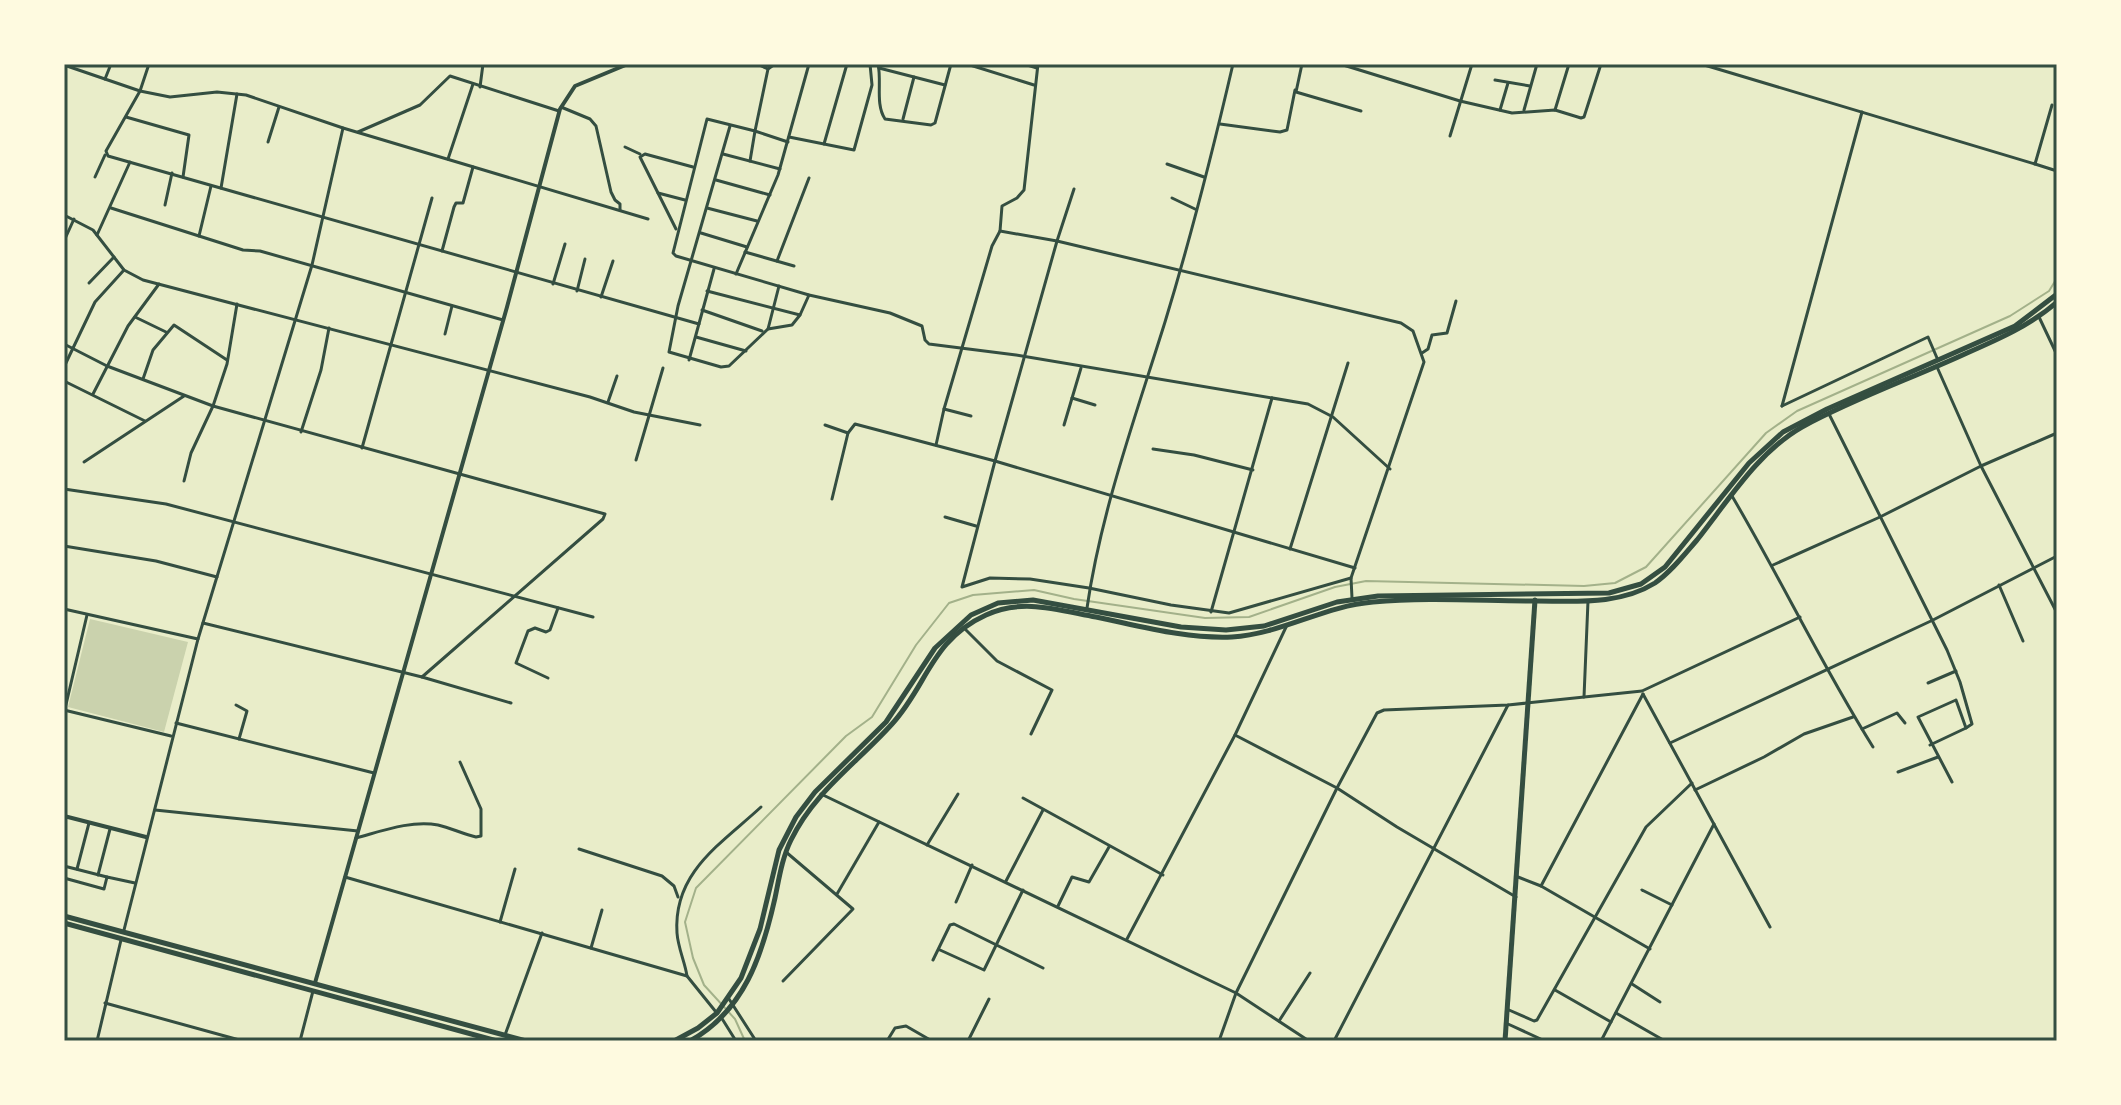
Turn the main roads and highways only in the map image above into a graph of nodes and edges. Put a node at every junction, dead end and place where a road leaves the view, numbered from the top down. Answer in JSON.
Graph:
{"nodes":[{"id":1,"x":2057,"y":294,"type":"edge"},
{"id":2,"x":2057,"y":302,"type":"edge"},
{"id":3,"x":1937,"y":363,"type":"junction"},
{"id":4,"x":1730,"y":493,"type":"junction"},
{"id":5,"x":1708,"y":521,"type":"junction"},
{"id":6,"x":1535,"y":598,"type":"junction"},
{"id":7,"x":1111,"y":617,"type":"junction"},
{"id":8,"x":791,"y":833,"type":"junction"},
{"id":9,"x":64,"y":916,"type":"edge"},
{"id":10,"x":64,"y":923,"type":"edge"},
{"id":11,"x":122,"y":935,"type":"junction"},
{"id":12,"x":232,"y":965,"type":"junction"},
{"id":13,"x":315,"y":984,"type":"junction"},
{"id":14,"x":313,"y":991,"type":"junction"},
{"id":15,"x":729,"y":1003,"type":"junction"},
{"id":16,"x":721,"y":1014,"type":"junction"},
{"id":17,"x":455,"y":1022,"type":"junction"},
{"id":18,"x":453,"y":1029,"type":"junction"},
{"id":19,"x":497,"y":1041,"type":"edge"},
{"id":20,"x":526,"y":1041,"type":"edge"},
{"id":21,"x":674,"y":1041,"type":"edge"},
{"id":22,"x":690,"y":1041,"type":"edge"},
{"id":23,"x":1505,"y":1041,"type":"edge"}],
"edges":[{"from":1,"to":3,"type":"main road"},
{"from":2,"to":3,"type":"main road"},
{"from":3,"to":4,"type":"main road"},
{"from":3,"to":4,"type":"main road"},
{"from":4,"to":5,"type":"main road"},
{"from":5,"to":6,"type":"main road"},
{"from":5,"to":6,"type":"main road"},
{"from":6,"to":7,"type":"main road"},
{"from":6,"to":7,"type":"main road"},
{"from":6,"to":23,"type":"main road"},
{"from":7,"to":8,"type":"main road"},
{"from":7,"to":8,"type":"main road"},
{"from":8,"to":15,"type":"main road"},
{"from":8,"to":15,"type":"main road"},
{"from":9,"to":11,"type":"main road"},
{"from":10,"to":11,"type":"main road"},
{"from":11,"to":12,"type":"main road"},
{"from":12,"to":13,"type":"main road"},
{"from":12,"to":14,"type":"main road"},
{"from":13,"to":14,"type":"main road"},
{"from":13,"to":17,"type":"main road"},
{"from":14,"to":18,"type":"main road"},
{"from":15,"to":16,"type":"main road"},
{"from":16,"to":21,"type":"main road"},
{"from":16,"to":22,"type":"main road"},
{"from":17,"to":18,"type":"main road"},
{"from":17,"to":20,"type":"main road"},
{"from":18,"to":19,"type":"main road"}]}
